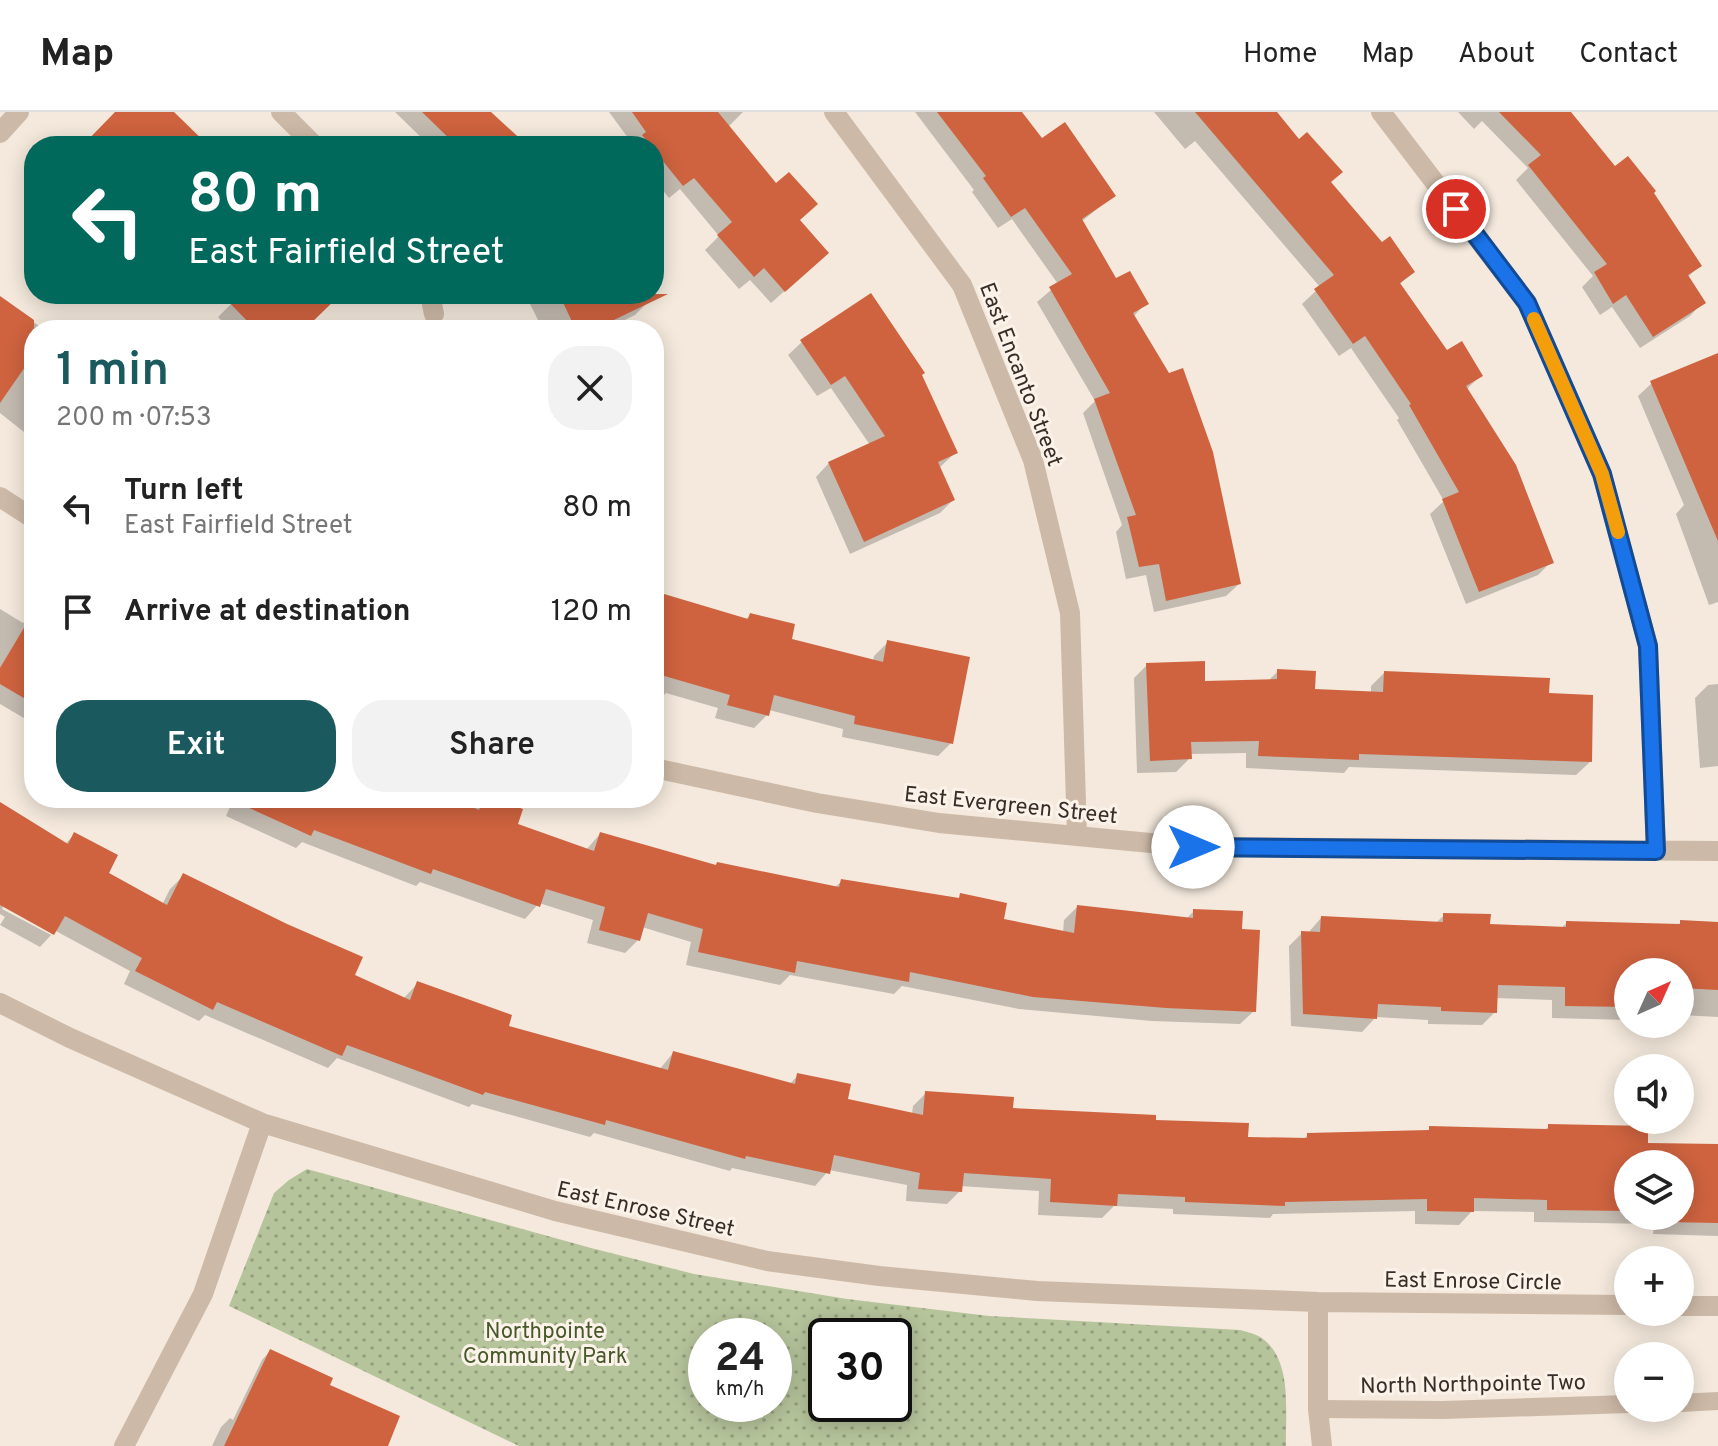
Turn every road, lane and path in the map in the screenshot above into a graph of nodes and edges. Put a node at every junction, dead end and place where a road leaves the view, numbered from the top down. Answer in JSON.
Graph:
{"nodes":[{"id":1,"x":19,"y":112,"type":"edge"},
{"id":2,"x":281,"y":112,"type":"edge"},
{"id":3,"x":834,"y":112,"type":"edge"},
{"id":4,"x":1381,"y":112,"type":"edge"},
{"id":5,"x":0,"y":133,"type":"edge"},
{"id":6,"x":305,"y":136,"type":"edge"},
{"id":7,"x":0,"y":497,"type":"edge"},
{"id":8,"x":24,"y":513,"type":"edge"},
{"id":9,"x":664,"y":770,"type":"edge"},
{"id":10,"x":1077,"y":835,"type":"junction"},
{"id":11,"x":1656,"y":851,"type":"junction"},
{"id":12,"x":1718,"y":851,"type":"edge"},
{"id":13,"x":0,"y":1003,"type":"edge"},
{"id":14,"x":262,"y":1123,"type":"junction"},
{"id":15,"x":1318,"y":1302,"type":"junction"},
{"id":16,"x":1614,"y":1305,"type":"edge"},
{"id":17,"x":1694,"y":1306,"type":"edge"},
{"id":18,"x":1718,"y":1306,"type":"edge"},
{"id":19,"x":1718,"y":1401,"type":"edge"},
{"id":20,"x":1694,"y":1402,"type":"edge"},
{"id":21,"x":1614,"y":1404,"type":"edge"},
{"id":22,"x":1318,"y":1409,"type":"junction"},
{"id":23,"x":124,"y":1446,"type":"edge"},
{"id":24,"x":1322,"y":1446,"type":"edge"}],
"edges":[{"from":1,"to":5,"type":"street"},
{"from":2,"to":6,"type":"street"},
{"from":3,"to":10,"type":"street","name":"East Encanto Street"},
{"from":4,"to":11,"type":"street"},
{"from":7,"to":8,"type":"street"},
{"from":9,"to":10,"type":"street","name":"East Evergreen Street"},
{"from":10,"to":11,"type":"street","name":"East Evergreen Street"},
{"from":11,"to":12,"type":"street","name":"East Evergreen Street"},
{"from":13,"to":14,"type":"street","name":"East Enrose Street"},
{"from":14,"to":15,"type":"street","name":"East Enrose Street"},
{"from":14,"to":23,"type":"street"},
{"from":15,"to":16,"type":"street","name":"East Enrose Circle"},
{"from":15,"to":22,"type":"street"},
{"from":17,"to":18,"type":"street"},
{"from":19,"to":20,"type":"lane"},
{"from":21,"to":22,"type":"lane","name":"North Northpointe Two"},
{"from":22,"to":24,"type":"street"}]}
